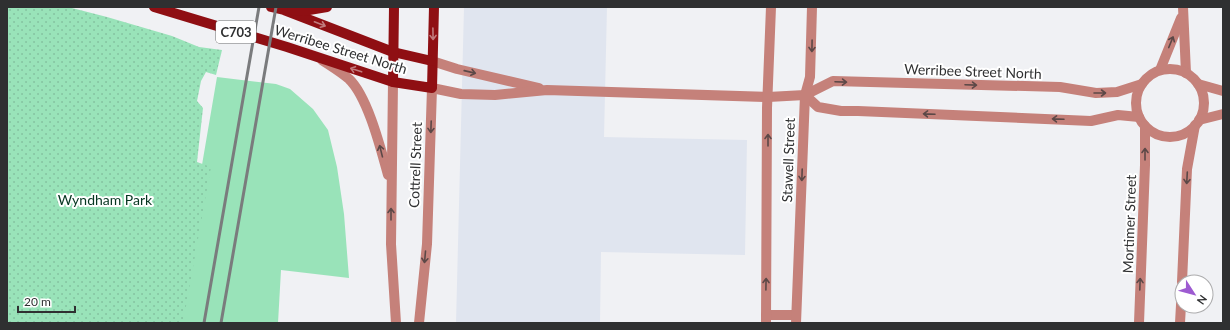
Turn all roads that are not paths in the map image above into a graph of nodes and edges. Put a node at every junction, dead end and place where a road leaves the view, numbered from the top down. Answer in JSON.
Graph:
{"nodes":[{"id":1,"x":154,"y":7,"type":"edge"},
{"id":2,"x":271,"y":7,"type":"edge"},
{"id":3,"x":326,"y":7,"type":"edge"},
{"id":4,"x":394,"y":7,"type":"edge"},
{"id":5,"x":434,"y":7,"type":"edge"},
{"id":6,"x":771,"y":7,"type":"edge"},
{"id":7,"x":812,"y":7,"type":"edge"},
{"id":8,"x":284,"y":10,"type":"junction"},
{"id":9,"x":1183,"y":11,"type":"edge"},
{"id":10,"x":393,"y":52,"type":"junction"},
{"id":11,"x":320,"y":58,"type":"junction"},
{"id":12,"x":432,"y":61,"type":"junction"},
{"id":13,"x":1160,"y":70,"type":"junction"},
{"id":14,"x":1186,"y":73,"type":"junction"},
{"id":15,"x":393,"y":82,"type":"junction"},
{"id":16,"x":1142,"y":84,"type":"junction"},
{"id":17,"x":1198,"y":84,"type":"junction"},
{"id":18,"x":432,"y":88,"type":"junction"},
{"id":19,"x":547,"y":90,"type":"junction"},
{"id":20,"x":1223,"y":91,"type":"edge"},
{"id":21,"x":804,"y":95,"type":"junction"},
{"id":22,"x":768,"y":96,"type":"junction"},
{"id":23,"x":1223,"y":114,"type":"edge"},
{"id":24,"x":1139,"y":116,"type":"junction"},
{"id":25,"x":1197,"y":123,"type":"junction"},
{"id":26,"x":1145,"y":126,"type":"junction"},
{"id":27,"x":391,"y":189,"type":"junction"},
{"id":28,"x":1182,"y":274,"type":"edge"},
{"id":29,"x":766,"y":319,"type":"edge"},
{"id":30,"x":796,"y":319,"type":"edge"},
{"id":31,"x":396,"y":323,"type":"edge"},
{"id":32,"x":419,"y":323,"type":"edge"},
{"id":33,"x":1139,"y":323,"type":"edge"}],
"edges":[{"from":1,"to":11,"type":"main road","name":"Werribee Street North","number":"C703"},
{"from":2,"to":8,"type":"main road","name":"Werribee Street North","number":"C703"},
{"from":3,"to":8,"type":"main road","number":"C703"},
{"from":4,"to":10,"type":"main road","name":"Cottrell Street"},
{"from":5,"to":12,"type":"main road","name":"Cottrell Street","one_way":true},
{"from":6,"to":22,"type":"street","name":"Stawell Street"},
{"from":7,"to":21,"type":"street","name":"Stawell Street","one_way":true},
{"from":8,"to":10,"type":"main road","name":"Werribee Street North","one_way":true},
{"from":13,"to":9,"type":"street","one_way":true},
{"from":9,"to":14,"type":"street"},
{"from":10,"to":12,"type":"main road","name":"Werribee Street North"},
{"from":10,"to":15,"type":"main road","name":"Cottrell Street"},
{"from":15,"to":11,"type":"main road","name":"Werribee Street North","number":"C703","one_way":true},
{"from":27,"to":11,"type":"street","one_way":true},
{"from":12,"to":18,"type":"main road","name":"Cottrell Street"},
{"from":12,"to":19,"type":"street","name":"Werribee Street North","one_way":true},
{"from":13,"to":14,"type":"street"},
{"from":13,"to":16,"type":"street"},
{"from":14,"to":17,"type":"street"},
{"from":15,"to":18,"type":"main road","name":"Werribee Street North","number":"C703"},
{"from":15,"to":27,"type":"street","name":"Cottrell Street"},
{"from":21,"to":16,"type":"street","name":"Werribee Street North","one_way":true},
{"from":16,"to":24,"type":"street"},
{"from":17,"to":20,"type":"street"},
{"from":17,"to":25,"type":"street"},
{"from":18,"to":19,"type":"street","name":"Werribee Street North"},
{"from":18,"to":32,"type":"street","name":"Cottrell Street","one_way":true},
{"from":19,"to":22,"type":"street","name":"Werribee Street North"},
{"from":21,"to":22,"type":"street","name":"Werribee Street North"},
{"from":24,"to":21,"type":"street","one_way":true},
{"from":21,"to":30,"type":"street","name":"Stawell Street","one_way":true},
{"from":29,"to":22,"type":"street","name":"Stawell Street","one_way":true},
{"from":23,"to":25,"type":"street"},
{"from":24,"to":26,"type":"street"},
{"from":25,"to":26,"type":"street"},
{"from":25,"to":28,"type":"street","one_way":true},
{"from":33,"to":26,"type":"street","name":"Mortimer Street","one_way":true},
{"from":31,"to":27,"type":"street","name":"Cottrell Street","one_way":true},
{"from":29,"to":30,"type":"street","name":"Stawell Street"}]}
